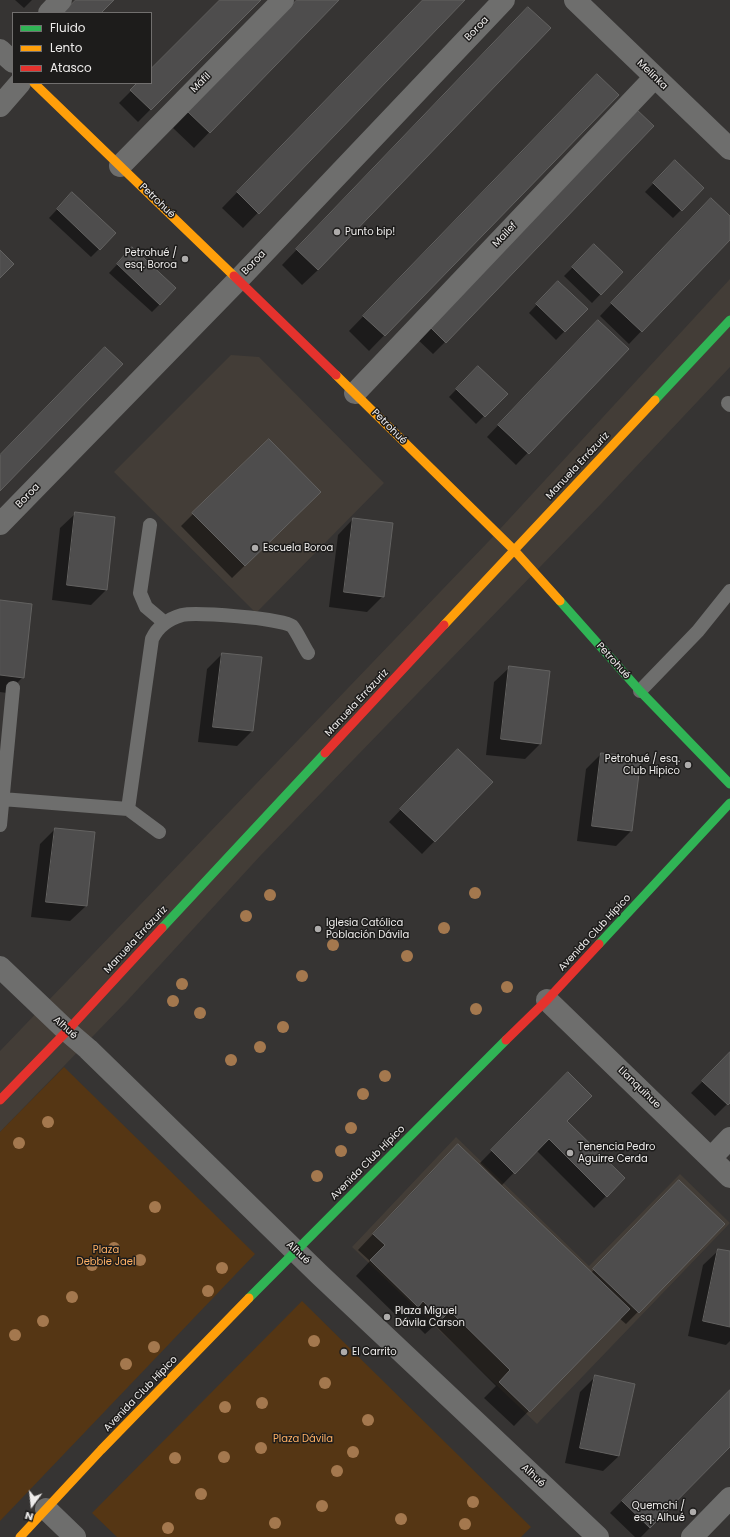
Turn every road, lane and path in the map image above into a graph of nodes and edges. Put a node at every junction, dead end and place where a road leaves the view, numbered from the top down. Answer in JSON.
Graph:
{"nodes":[{"id":1,"x":61,"y":0,"type":"edge"},
{"id":2,"x":283,"y":0,"type":"edge"},
{"id":3,"x":504,"y":0,"type":"edge"},
{"id":4,"x":574,"y":0,"type":"edge"},
{"id":5,"x":50,"y":12,"type":"edge"},
{"id":6,"x":655,"y":78,"type":"junction"},
{"id":7,"x":19,"y":84,"type":"edge"},
{"id":8,"x":35,"y":84,"type":"edge"},
{"id":9,"x":0,"y":106,"type":"edge"},
{"id":10,"x":730,"y":149,"type":"edge"},
{"id":11,"x":120,"y":166,"type":"junction"},
{"id":12,"x":238,"y":280,"type":"junction"},
{"id":13,"x":730,"y":320,"type":"edge"},
{"id":14,"x":355,"y":393,"type":"junction"},
{"id":15,"x":0,"y":524,"type":"edge"},
{"id":16,"x":150,"y":525,"type":"dead end"},
{"id":17,"x":514,"y":550,"type":"junction"},
{"id":18,"x":730,"y":591,"type":"edge"},
{"id":19,"x":165,"y":623,"type":"junction"},
{"id":20,"x":308,"y":653,"type":"dead end"},
{"id":21,"x":13,"y":688,"type":"dead end"},
{"id":22,"x":640,"y":691,"type":"junction"},
{"id":23,"x":730,"y":784,"type":"edge"},
{"id":24,"x":2,"y":799,"type":"junction"},
{"id":25,"x":730,"y":804,"type":"edge"},
{"id":26,"x":128,"y":809,"type":"junction"},
{"id":27,"x":0,"y":825,"type":"edge"},
{"id":28,"x":159,"y":832,"type":"dead end"},
{"id":29,"x":0,"y":967,"type":"edge"},
{"id":30,"x":547,"y":1000,"type":"junction"},
{"id":31,"x":66,"y":1031,"type":"junction"},
{"id":32,"x":0,"y":1100,"type":"edge"},
{"id":33,"x":730,"y":1138,"type":"edge"},
{"id":34,"x":724,"y":1167,"type":"edge"},
{"id":35,"x":295,"y":1251,"type":"junction"},
{"id":36,"x":730,"y":1498,"type":"edge"},
{"id":37,"x":46,"y":1509,"type":"junction"},
{"id":38,"x":20,"y":1537,"type":"edge"},
{"id":39,"x":75,"y":1537,"type":"edge"},
{"id":40,"x":598,"y":1537,"type":"edge"},
{"id":41,"x":692,"y":1537,"type":"edge"}],
"edges":[{"from":1,"to":5,"type":"street"},
{"from":2,"to":11,"type":"street","name":"Máfil"},
{"from":3,"to":12,"type":"street","name":"Boroa"},
{"from":4,"to":6,"type":"street","name":"Melinka"},
{"from":6,"to":10,"type":"street","name":"Melinka"},
{"from":6,"to":14,"type":"street","name":"Mailef"},
{"from":7,"to":9,"type":"street"},
{"from":8,"to":11,"type":"street","name":"Petrohué"},
{"from":11,"to":12,"type":"street","name":"Petrohué"},
{"from":12,"to":14,"type":"street","name":"Petrohué"},
{"from":12,"to":15,"type":"street","name":"Boroa"},
{"from":13,"to":17,"type":"street","name":"Manuela Errázuriz"},
{"from":14,"to":17,"type":"street","name":"Petrohué"},
{"from":16,"to":19,"type":"lane"},
{"from":17,"to":22,"type":"street","name":"Petrohué"},
{"from":17,"to":31,"type":"street","name":"Manuela Errázuriz"},
{"from":18,"to":22,"type":"lane"},
{"from":19,"to":20,"type":"lane"},
{"from":19,"to":26,"type":"lane"},
{"from":21,"to":24,"type":"lane"},
{"from":22,"to":23,"type":"street","name":"Petrohué"},
{"from":24,"to":26,"type":"lane"},
{"from":24,"to":27,"type":"lane"},
{"from":25,"to":30,"type":"street","name":"Avenida Club Hípico"},
{"from":26,"to":28,"type":"lane"},
{"from":29,"to":31,"type":"street","name":"Alhué"},
{"from":30,"to":34,"type":"street","name":"Llanquihue"},
{"from":30,"to":35,"type":"street","name":"Avenida Club Hípico"},
{"from":31,"to":32,"type":"street","name":"Manuela Errázuriz"},
{"from":31,"to":35,"type":"street","name":"Alhué"},
{"from":33,"to":34,"type":"street"},
{"from":35,"to":37,"type":"street","name":"Avenida Club Hípico"},
{"from":35,"to":40,"type":"street","name":"Alhué"},
{"from":36,"to":41,"type":"street"},
{"from":37,"to":38,"type":"street","name":"Avenida Club Hípico"},
{"from":37,"to":39,"type":"street"}]}
